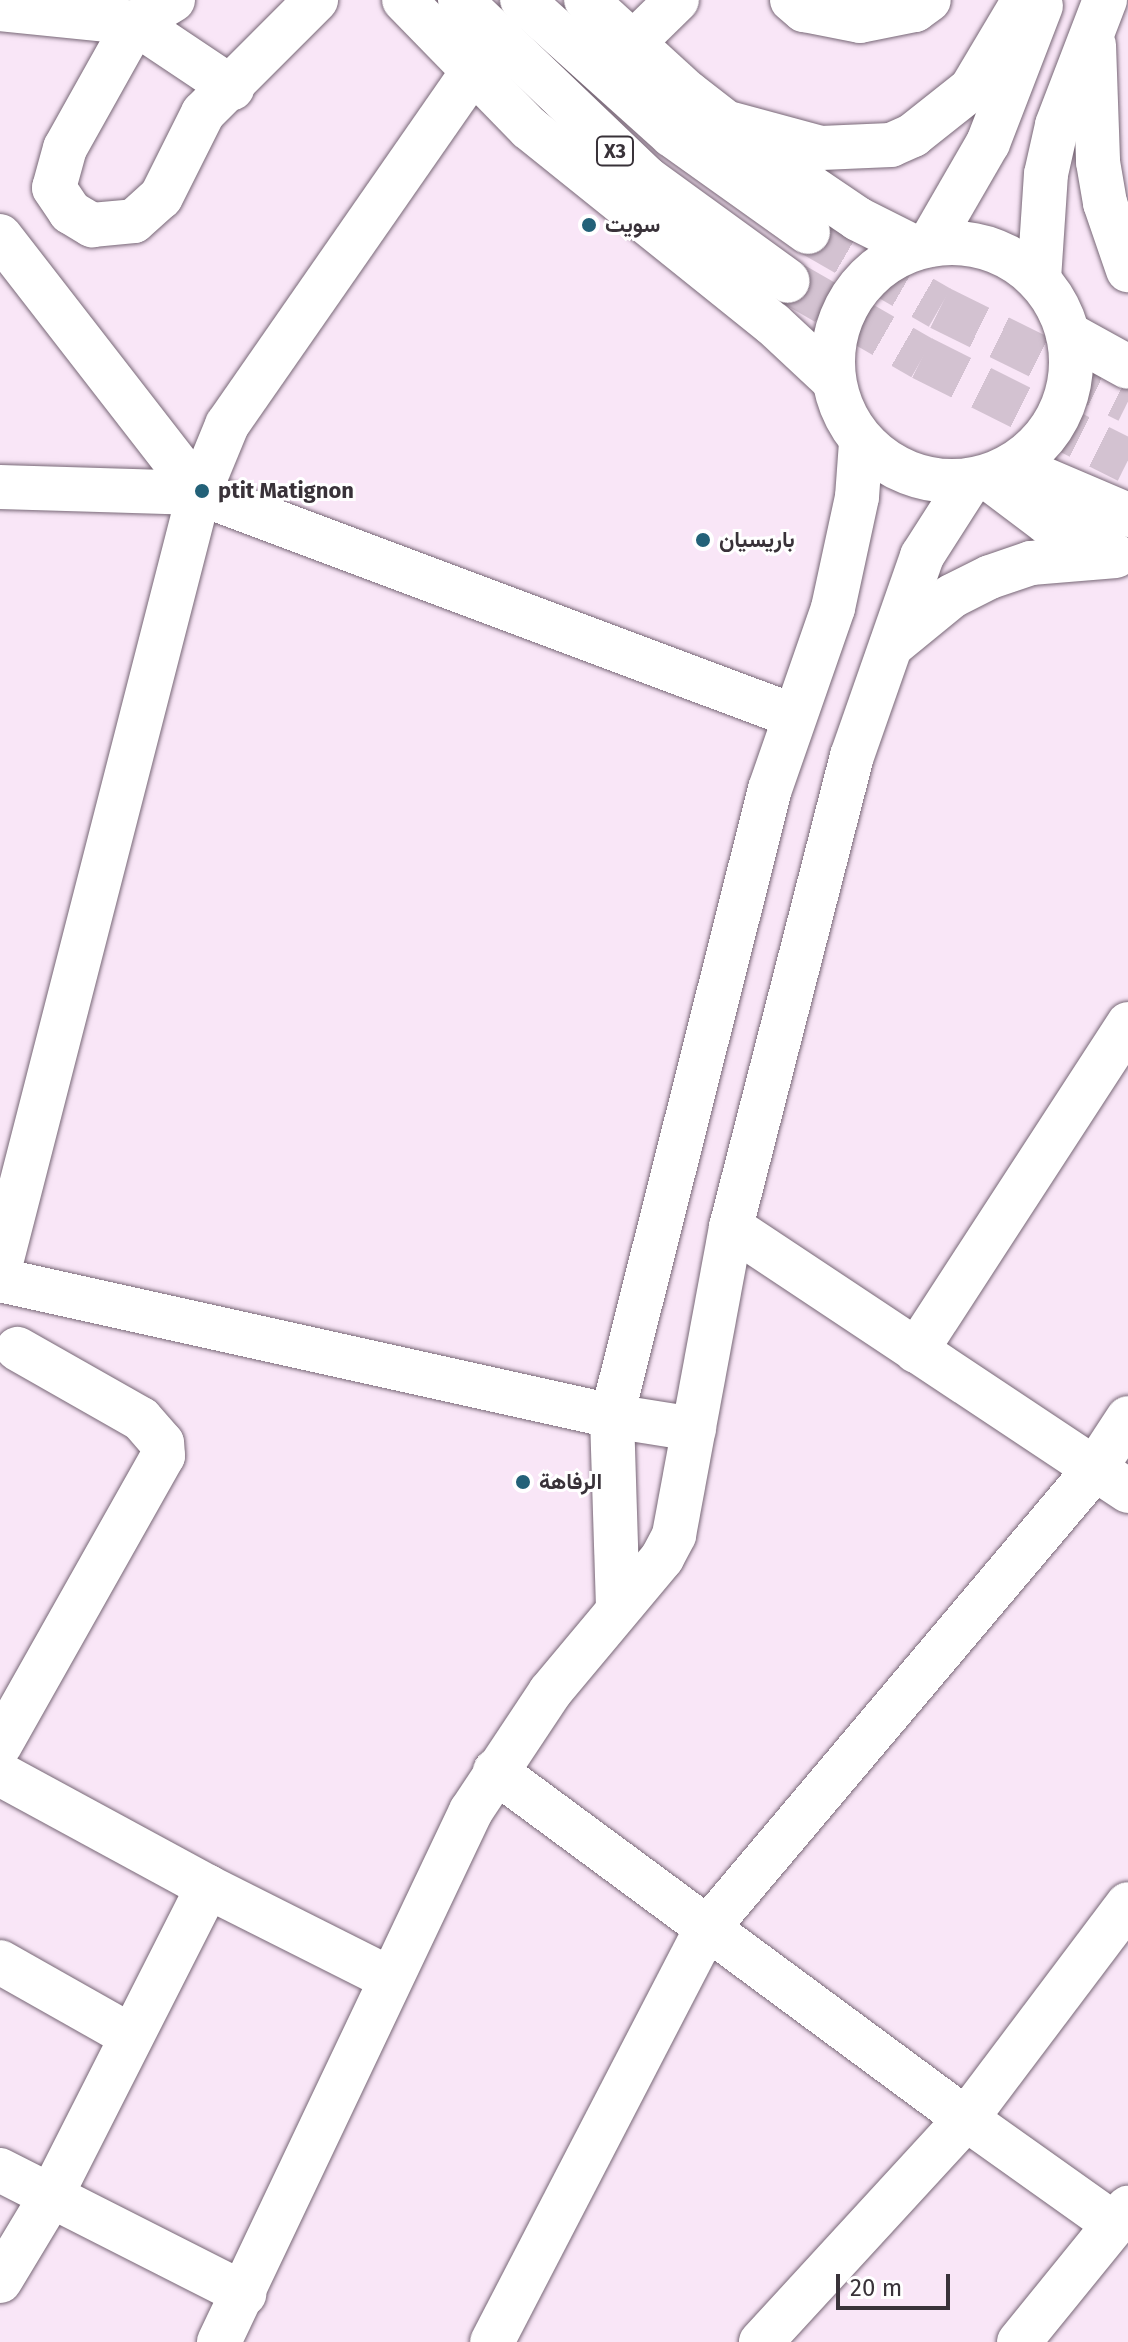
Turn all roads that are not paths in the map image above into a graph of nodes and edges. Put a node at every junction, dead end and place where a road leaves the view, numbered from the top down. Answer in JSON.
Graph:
{"nodes":[{"id":1,"x":173,"y":0,"type":"edge"},
{"id":2,"x":316,"y":0,"type":"edge"},
{"id":3,"x":404,"y":0,"type":"edge"},
{"id":4,"x":460,"y":0,"type":"edge"},
{"id":5,"x":522,"y":0,"type":"edge"},
{"id":6,"x":586,"y":0,"type":"edge"},
{"id":7,"x":677,"y":0,"type":"edge"},
{"id":8,"x":792,"y":0,"type":"edge"},
{"id":9,"x":929,"y":0,"type":"edge"},
{"id":10,"x":1024,"y":0,"type":"edge"},
{"id":11,"x":1043,"y":0,"type":"edge"},
{"id":12,"x":0,"y":9,"type":"edge"},
{"id":13,"x":1099,"y":15,"type":"edge"},
{"id":14,"x":135,"y":23,"type":"junction"},
{"id":15,"x":632,"y":44,"type":"junction"},
{"id":16,"x":472,"y":73,"type":"junction"},
{"id":17,"x":232,"y":88,"type":"junction"},
{"id":18,"x":721,"y":120,"type":"junction"},
{"id":19,"x":808,"y":232,"type":"tunnel mouth"},
{"id":20,"x":923,"y":246,"type":"junction"},
{"id":21,"x":7,"y":254,"type":"edge"},
{"id":22,"x":1128,"y":270,"type":"edge"},
{"id":23,"x":1039,"y":279,"type":"junction"},
{"id":24,"x":788,"y":281,"type":"tunnel mouth"},
{"id":25,"x":1068,"y":334,"type":"junction"},
{"id":26,"x":1128,"y":367,"type":"edge"},
{"id":27,"x":833,"y":380,"type":"junction"},
{"id":28,"x":861,"y":442,"type":"junction"},
{"id":29,"x":990,"y":474,"type":"junction"},
{"id":30,"x":0,"y":487,"type":"edge"},
{"id":31,"x":199,"y":493,"type":"junction"},
{"id":32,"x":1128,"y":515,"type":"edge"},
{"id":33,"x":1122,"y":558,"type":"edge"},
{"id":34,"x":886,"y":650,"type":"junction"},
{"id":35,"x":794,"y":716,"type":"junction"},
{"id":36,"x":1128,"y":1024,"type":"edge"},
{"id":37,"x":731,"y":1227,"type":"junction"},
{"id":38,"x":0,"y":1267,"type":"edge"},
{"id":39,"x":19,"y":1284,"type":"edge"},
{"id":40,"x":916,"y":1351,"type":"junction"},
{"id":41,"x":9,"y":1353,"type":"edge"},
{"id":42,"x":612,"y":1416,"type":"junction"},
{"id":43,"x":1128,"y":1418,"type":"edge"},
{"id":44,"x":694,"y":1429,"type":"junction"},
{"id":45,"x":1111,"y":1481,"type":"edge"},
{"id":46,"x":618,"y":1608,"type":"junction"},
{"id":47,"x":0,"y":1745,"type":"edge"},
{"id":48,"x":495,"y":1771,"type":"junction"},
{"id":49,"x":0,"y":1774,"type":"edge"},
{"id":50,"x":208,"y":1887,"type":"junction"},
{"id":51,"x":1128,"y":1904,"type":"edge"},
{"id":52,"x":705,"y":1931,"type":"junction"},
{"id":53,"x":0,"y":1962,"type":"edge"},
{"id":54,"x":389,"y":1978,"type":"junction"},
{"id":55,"x":129,"y":2035,"type":"junction"},
{"id":56,"x":966,"y":2119,"type":"junction"},
{"id":57,"x":0,"y":2170,"type":"edge"},
{"id":58,"x":50,"y":2198,"type":"junction"},
{"id":59,"x":1121,"y":2216,"type":"edge"},
{"id":60,"x":0,"y":2281,"type":"edge"},
{"id":61,"x":244,"y":2294,"type":"junction"},
{"id":62,"x":1033,"y":2337,"type":"edge"},
{"id":63,"x":219,"y":2342,"type":"edge"},
{"id":64,"x":492,"y":2342,"type":"edge"},
{"id":65,"x":761,"y":2342,"type":"edge"}],
"edges":[{"from":1,"to":14,"type":"main road"},
{"from":2,"to":17,"type":"main road"},
{"from":3,"to":16,"type":"main road"},
{"from":4,"to":24,"type":"main road","number":"X3"},
{"from":5,"to":19,"type":"main road","number":"X3"},
{"from":6,"to":15,"type":"main road"},
{"from":7,"to":15,"type":"main road"},
{"from":8,"to":9,"type":"main road"},
{"from":10,"to":18,"type":"main road"},
{"from":11,"to":20,"type":"main road"},
{"from":12,"to":14,"type":"main road"},
{"from":13,"to":22,"type":"main road"},
{"from":13,"to":23,"type":"main road"},
{"from":14,"to":17,"type":"main road"},
{"from":14,"to":17,"type":"main road"},
{"from":15,"to":18,"type":"main road"},
{"from":16,"to":27,"type":"main road"},
{"from":16,"to":31,"type":"main road"},
{"from":18,"to":20,"type":"main road"},
{"from":20,"to":23,"type":"main road"},
{"from":20,"to":27,"type":"main road"},
{"from":21,"to":31,"type":"main road"},
{"from":23,"to":25,"type":"main road"},
{"from":25,"to":26,"type":"main road"},
{"from":25,"to":29,"type":"main road"},
{"from":27,"to":28,"type":"main road"},
{"from":28,"to":29,"type":"main road"},
{"from":28,"to":35,"type":"main road"},
{"from":29,"to":32,"type":"main road"},
{"from":29,"to":33,"type":"main road"},
{"from":29,"to":34,"type":"main road"},
{"from":30,"to":31,"type":"main road"},
{"from":31,"to":35,"type":"main road"},
{"from":31,"to":38,"type":"main road"},
{"from":33,"to":34,"type":"main road"},
{"from":34,"to":37,"type":"main road"},
{"from":35,"to":42,"type":"main road"},
{"from":36,"to":40,"type":"main road"},
{"from":37,"to":40,"type":"main road"},
{"from":37,"to":44,"type":"main road"},
{"from":39,"to":41,"type":"main road"},
{"from":39,"to":42,"type":"main road"},
{"from":40,"to":45,"type":"main road"},
{"from":41,"to":47,"type":"main road"},
{"from":42,"to":44,"type":"main road"},
{"from":42,"to":46,"type":"main road"},
{"from":43,"to":45,"type":"main road"},
{"from":44,"to":46,"type":"main road"},
{"from":45,"to":52,"type":"main road"},
{"from":46,"to":48,"type":"main road"},
{"from":48,"to":52,"type":"main road"},
{"from":48,"to":54,"type":"main road"},
{"from":49,"to":50,"type":"main road"},
{"from":50,"to":54,"type":"main road"},
{"from":50,"to":55,"type":"main road"},
{"from":51,"to":56,"type":"main road"},
{"from":52,"to":56,"type":"main road"},
{"from":52,"to":64,"type":"main road"},
{"from":53,"to":55,"type":"main road"},
{"from":54,"to":61,"type":"main road"},
{"from":55,"to":58,"type":"main road"},
{"from":56,"to":59,"type":"main road"},
{"from":56,"to":65,"type":"main road"},
{"from":57,"to":58,"type":"main road"},
{"from":58,"to":60,"type":"main road"},
{"from":58,"to":61,"type":"main road"},
{"from":59,"to":62,"type":"main road"},
{"from":61,"to":63,"type":"main road"}]}
